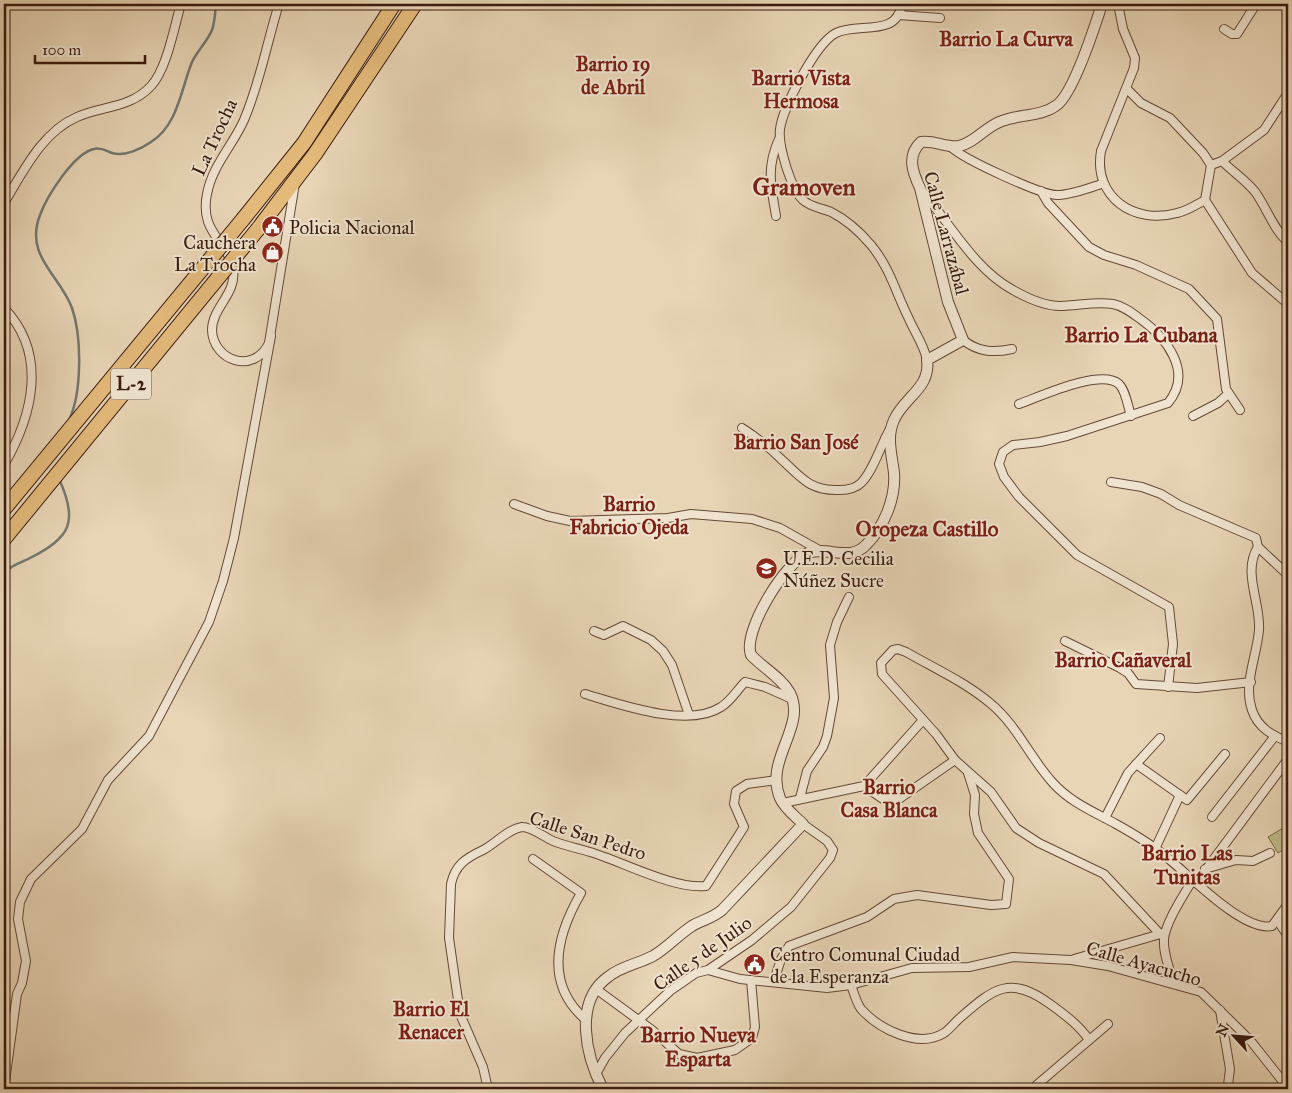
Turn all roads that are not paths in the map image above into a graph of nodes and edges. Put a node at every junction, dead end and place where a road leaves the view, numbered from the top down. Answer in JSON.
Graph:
{"nodes":[{"id":1,"x":181,"y":4,"type":"edge"},
{"id":2,"x":279,"y":4,"type":"edge"},
{"id":3,"x":394,"y":4,"type":"edge"},
{"id":4,"x":415,"y":4,"type":"edge"},
{"id":5,"x":902,"y":4,"type":"edge"},
{"id":6,"x":1102,"y":4,"type":"edge"},
{"id":7,"x":1118,"y":4,"type":"edge"},
{"id":8,"x":1256,"y":4,"type":"edge"},
{"id":9,"x":898,"y":15,"type":"junction"},
{"id":10,"x":940,"y":18,"type":"dead end"},
{"id":11,"x":1224,"y":29,"type":"dead end"},
{"id":12,"x":1128,"y":89,"type":"junction"},
{"id":13,"x":1288,"y":93,"type":"edge"},
{"id":14,"x":780,"y":137,"type":"junction"},
{"id":15,"x":951,"y":147,"type":"junction"},
{"id":16,"x":1222,"y":161,"type":"junction"},
{"id":17,"x":1211,"y":165,"type":"junction"},
{"id":18,"x":296,"y":181,"type":"junction"},
{"id":19,"x":1102,"y":184,"type":"junction"},
{"id":20,"x":920,"y":188,"type":"junction"},
{"id":21,"x":1041,"y":191,"type":"junction"},
{"id":22,"x":1205,"y":200,"type":"junction"},
{"id":23,"x":4,"y":203,"type":"edge"},
{"id":24,"x":776,"y":216,"type":"dead end"},
{"id":25,"x":1288,"y":242,"type":"edge"},
{"id":26,"x":1288,"y":304,"type":"edge"},
{"id":27,"x":4,"y":308,"type":"edge"},
{"id":28,"x":271,"y":336,"type":"junction"},
{"id":29,"x":963,"y":340,"type":"junction"},
{"id":30,"x":1012,"y":349,"type":"dead end"},
{"id":31,"x":927,"y":360,"type":"junction"},
{"id":32,"x":1228,"y":394,"type":"junction"},
{"id":33,"x":1019,"y":404,"type":"dead end"},
{"id":34,"x":1240,"y":410,"type":"dead end"},
{"id":35,"x":1131,"y":416,"type":"junction"},
{"id":36,"x":1193,"y":416,"type":"dead end"},
{"id":37,"x":892,"y":425,"type":"junction"},
{"id":38,"x":742,"y":428,"type":"dead end"},
{"id":39,"x":4,"y":465,"type":"edge"},
{"id":40,"x":1111,"y":482,"type":"dead end"},
{"id":41,"x":514,"y":504,"type":"dead end"},
{"id":42,"x":4,"y":509,"type":"edge"},
{"id":43,"x":4,"y":539,"type":"edge"},
{"id":44,"x":1258,"y":547,"type":"junction"},
{"id":45,"x":823,"y":552,"type":"junction"},
{"id":46,"x":1288,"y":575,"type":"edge"},
{"id":47,"x":850,"y":597,"type":"dead end"},
{"id":48,"x":594,"y":631,"type":"dead end"},
{"id":49,"x":1065,"y":641,"type":"dead end"},
{"id":50,"x":1251,"y":682,"type":"junction"},
{"id":51,"x":1168,"y":686,"type":"junction"},
{"id":52,"x":585,"y":694,"type":"dead end"},
{"id":53,"x":792,"y":699,"type":"junction"},
{"id":54,"x":689,"y":714,"type":"junction"},
{"id":55,"x":923,"y":720,"type":"junction"},
{"id":56,"x":1275,"y":736,"type":"junction"},
{"id":57,"x":1160,"y":738,"type":"dead end"},
{"id":58,"x":1288,"y":742,"type":"edge"},
{"id":59,"x":1225,"y":754,"type":"dead end"},
{"id":60,"x":1288,"y":759,"type":"edge"},
{"id":61,"x":955,"y":760,"type":"junction"},
{"id":62,"x":1136,"y":764,"type":"junction"},
{"id":63,"x":968,"y":772,"type":"junction"},
{"id":64,"x":777,"y":780,"type":"junction"},
{"id":65,"x":864,"y":786,"type":"junction"},
{"id":66,"x":1180,"y":795,"type":"junction"},
{"id":67,"x":800,"y":798,"type":"junction"},
{"id":68,"x":783,"y":803,"type":"junction"},
{"id":69,"x":1212,"y":817,"type":"dead end"},
{"id":70,"x":1105,"y":818,"type":"junction"},
{"id":71,"x":803,"y":824,"type":"junction"},
{"id":72,"x":1155,"y":849,"type":"junction"},
{"id":73,"x":1270,"y":853,"type":"dead end"},
{"id":74,"x":533,"y":859,"type":"dead end"},
{"id":75,"x":1206,"y":869,"type":"junction"},
{"id":76,"x":1193,"y":879,"type":"junction"},
{"id":77,"x":1288,"y":904,"type":"edge"},
{"id":78,"x":1277,"y":920,"type":"junction"},
{"id":79,"x":1163,"y":933,"type":"junction"},
{"id":80,"x":1288,"y":936,"type":"edge"},
{"id":81,"x":1071,"y":960,"type":"junction"},
{"id":82,"x":708,"y":970,"type":"junction"},
{"id":83,"x":751,"y":980,"type":"junction"},
{"id":84,"x":774,"y":981,"type":"junction"},
{"id":85,"x":851,"y":984,"type":"junction"},
{"id":86,"x":1174,"y":984,"type":"junction"},
{"id":87,"x":596,"y":989,"type":"junction"},
{"id":88,"x":1220,"y":1010,"type":"junction"},
{"id":89,"x":586,"y":1020,"type":"junction"},
{"id":90,"x":639,"y":1021,"type":"junction"},
{"id":91,"x":1108,"y":1024,"type":"dead end"},
{"id":92,"x":1089,"y":1040,"type":"junction"},
{"id":93,"x":596,"y":1074,"type":"junction"},
{"id":94,"x":1228,"y":1085,"type":"dead end"},
{"id":95,"x":1288,"y":1088,"type":"edge"},
{"id":96,"x":4,"y":1089,"type":"edge"},
{"id":97,"x":488,"y":1089,"type":"edge"},
{"id":98,"x":603,"y":1089,"type":"edge"},
{"id":99,"x":1032,"y":1089,"type":"edge"}],
"edges":[{"from":1,"to":23,"type":"street"},
{"from":2,"to":28,"type":"street","name":"La Trocha"},
{"from":3,"to":42,"type":"highway","number":"L-2","bridge":true},
{"from":4,"to":18,"type":"highway","number":"L-2"},
{"from":5,"to":9,"type":"street"},
{"from":6,"to":15,"type":"street","name":"Calle Larrazábal"},
{"from":7,"to":12,"type":"street"},
{"from":8,"to":11,"type":"street"},
{"from":9,"to":10,"type":"street"},
{"from":9,"to":14,"type":"street"},
{"from":12,"to":17,"type":"street"},
{"from":12,"to":19,"type":"street"},
{"from":13,"to":16,"type":"street"},
{"from":14,"to":24,"type":"street"},
{"from":14,"to":31,"type":"street"},
{"from":15,"to":20,"type":"street","name":"Calle Larrazábal"},
{"from":15,"to":21,"type":"street"},
{"from":16,"to":17,"type":"street"},
{"from":16,"to":25,"type":"street"},
{"from":17,"to":22,"type":"street"},
{"from":18,"to":28,"type":"street","name":"La Trocha"},
{"from":18,"to":43,"type":"highway","number":"L-2","bridge":true},
{"from":19,"to":21,"type":"street"},
{"from":19,"to":22,"type":"street"},
{"from":20,"to":29,"type":"street","name":"Calle Larrazábal"},
{"from":20,"to":35,"type":"street"},
{"from":21,"to":32,"type":"street"},
{"from":22,"to":26,"type":"street"},
{"from":27,"to":39,"type":"street"},
{"from":28,"to":96,"type":"street"},
{"from":29,"to":30,"type":"street"},
{"from":29,"to":31,"type":"street"},
{"from":31,"to":37,"type":"street"},
{"from":32,"to":34,"type":"street"},
{"from":32,"to":36,"type":"street"},
{"from":33,"to":35,"type":"street"},
{"from":35,"to":51,"type":"street"},
{"from":37,"to":38,"type":"street"},
{"from":37,"to":45,"type":"street"},
{"from":40,"to":44,"type":"street"},
{"from":41,"to":45,"type":"street"},
{"from":44,"to":46,"type":"street"},
{"from":44,"to":50,"type":"street"},
{"from":45,"to":53,"type":"street"},
{"from":47,"to":67,"type":"street"},
{"from":48,"to":54,"type":"street"},
{"from":49,"to":51,"type":"street"},
{"from":50,"to":51,"type":"street"},
{"from":50,"to":56,"type":"street"},
{"from":52,"to":54,"type":"street"},
{"from":53,"to":54,"type":"street"},
{"from":53,"to":64,"type":"street"},
{"from":55,"to":61,"type":"street"},
{"from":55,"to":65,"type":"street"},
{"from":55,"to":70,"type":"street"},
{"from":56,"to":58,"type":"street"},
{"from":56,"to":69,"type":"street"},
{"from":57,"to":62,"type":"street"},
{"from":59,"to":66,"type":"street"},
{"from":60,"to":75,"type":"street"},
{"from":61,"to":63,"type":"street"},
{"from":61,"to":65,"type":"street"},
{"from":62,"to":66,"type":"street"},
{"from":62,"to":70,"type":"street"},
{"from":63,"to":79,"type":"street"},
{"from":63,"to":84,"type":"street"},
{"from":64,"to":68,"type":"street"},
{"from":64,"to":97,"type":"street","name":"Calle San Pedro"},
{"from":65,"to":67,"type":"street"},
{"from":66,"to":72,"type":"street"},
{"from":67,"to":68,"type":"street"},
{"from":68,"to":71,"type":"street"},
{"from":70,"to":72,"type":"street"},
{"from":71,"to":82,"type":"street","name":"Calle 5 de Julio"},
{"from":71,"to":87,"type":"street"},
{"from":72,"to":76,"type":"street"},
{"from":73,"to":75,"type":"street"},
{"from":74,"to":89,"type":"street"},
{"from":75,"to":76,"type":"street"},
{"from":76,"to":78,"type":"street"},
{"from":76,"to":79,"type":"street"},
{"from":77,"to":78,"type":"street"},
{"from":78,"to":80,"type":"street"},
{"from":79,"to":81,"type":"street"},
{"from":79,"to":86,"type":"street"},
{"from":81,"to":85,"type":"street","name":"Calle Ayacucho"},
{"from":81,"to":86,"type":"street","name":"Calle Ayacucho"},
{"from":82,"to":83,"type":"street"},
{"from":82,"to":90,"type":"street","name":"Calle 5 de Julio"},
{"from":83,"to":84,"type":"street","name":"Calle Ayacucho"},
{"from":83,"to":90,"type":"street"},
{"from":84,"to":85,"type":"street","name":"Calle Ayacucho"},
{"from":85,"to":92,"type":"street"},
{"from":86,"to":88,"type":"street","name":"Calle Ayacucho"},
{"from":87,"to":89,"type":"street"},
{"from":87,"to":90,"type":"street"},
{"from":88,"to":94,"type":"street"},
{"from":88,"to":95,"type":"street","name":"Calle Ayacucho"},
{"from":89,"to":93,"type":"street"},
{"from":90,"to":93,"type":"street","name":"Calle 5 de Julio"},
{"from":91,"to":92,"type":"street"},
{"from":92,"to":99,"type":"street"},
{"from":93,"to":98,"type":"street"}]}
